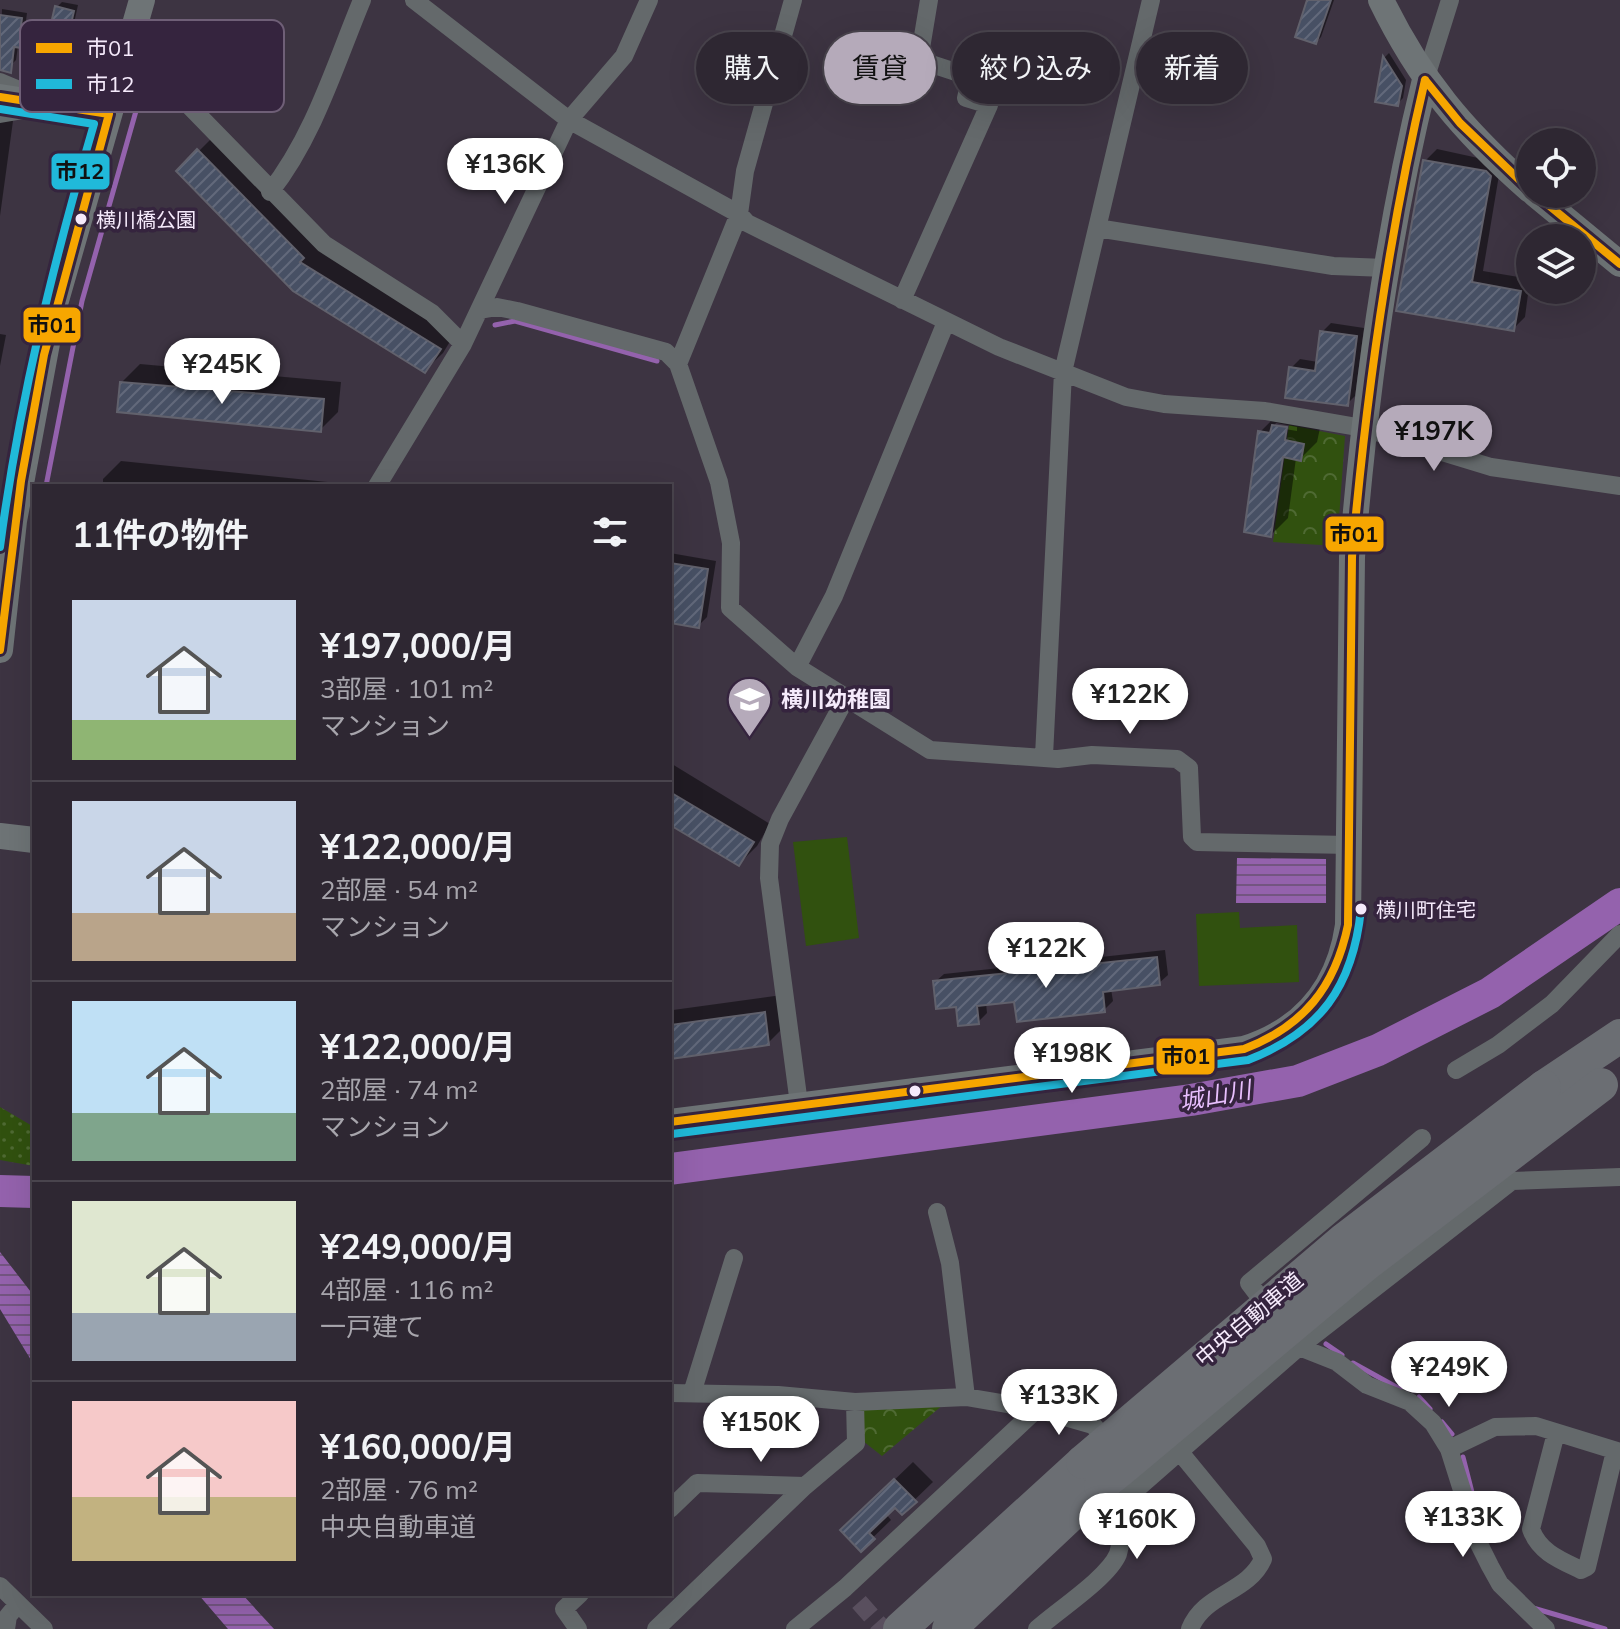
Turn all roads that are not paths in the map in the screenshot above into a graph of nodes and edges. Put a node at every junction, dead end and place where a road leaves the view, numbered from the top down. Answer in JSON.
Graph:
{"nodes":[{"id":1,"x":142,"y":0,"type":"edge"},
{"id":2,"x":362,"y":0,"type":"edge"},
{"id":3,"x":414,"y":0,"type":"edge"},
{"id":4,"x":649,"y":0,"type":"edge"},
{"id":5,"x":793,"y":0,"type":"edge"},
{"id":6,"x":929,"y":0,"type":"edge"},
{"id":7,"x":1151,"y":0,"type":"edge"},
{"id":8,"x":1381,"y":0,"type":"edge"},
{"id":9,"x":1450,"y":0,"type":"edge"},
{"id":10,"x":136,"y":20,"type":"edge"},
{"id":11,"x":952,"y":71,"type":"edge"},
{"id":12,"x":1425,"y":80,"type":"junction"},
{"id":13,"x":0,"y":82,"type":"edge"},
{"id":14,"x":20,"y":91,"type":"edge"},
{"id":15,"x":0,"y":97,"type":"edge"},
{"id":16,"x":20,"y":100,"type":"edge"},
{"id":17,"x":986,"y":104,"type":"edge"},
{"id":18,"x":20,"y":111,"type":"edge"},
{"id":19,"x":97,"y":112,"type":"edge"},
{"id":20,"x":194,"y":112,"type":"edge"},
{"id":21,"x":0,"y":114,"type":"edge"},
{"id":22,"x":109,"y":114,"type":"joint"},
{"id":23,"x":569,"y":120,"type":"junction"},
{"id":24,"x":1516,"y":177,"type":"edge"},
{"id":25,"x":270,"y":192,"type":"junction"},
{"id":26,"x":1552,"y":208,"type":"edge"},
{"id":27,"x":739,"y":214,"type":"junction"},
{"id":28,"x":1097,"y":228,"type":"junction"},
{"id":29,"x":1620,"y":264,"type":"edge"},
{"id":30,"x":1386,"y":268,"type":"junction"},
{"id":31,"x":902,"y":300,"type":"junction"},
{"id":32,"x":480,"y":310,"type":"junction"},
{"id":33,"x":946,"y":322,"type":"junction"},
{"id":34,"x":463,"y":344,"type":"junction"},
{"id":35,"x":678,"y":364,"type":"junction"},
{"id":36,"x":1063,"y":372,"type":"junction"},
{"id":37,"x":1363,"y":428,"type":"junction"},
{"id":38,"x":378,"y":484,"type":"edge"},
{"id":39,"x":1620,"y":486,"type":"edge"},
{"id":40,"x":24,"y":522,"type":"edge"},
{"id":41,"x":0,"y":650,"type":"edge"},
{"id":42,"x":797,"y":667,"type":"junction"},
{"id":43,"x":846,"y":698,"type":"junction"},
{"id":44,"x":1044,"y":756,"type":"junction"},
{"id":45,"x":0,"y":836,"type":"edge"},
{"id":46,"x":32,"y":840,"type":"edge"},
{"id":47,"x":1350,"y":845,"type":"junction"},
{"id":48,"x":1620,"y":934,"type":"edge"},
{"id":49,"x":1620,"y":1036,"type":"edge"},
{"id":50,"x":1456,"y":1070,"type":"dead end"},
{"id":51,"x":1610,"y":1079,"type":"edge"},
{"id":52,"x":799,"y":1104,"type":"junction"},
{"id":53,"x":672,"y":1122,"type":"edge"},
{"id":54,"x":1422,"y":1138,"type":"dead end"},
{"id":55,"x":1620,"y":1177,"type":"edge"},
{"id":56,"x":937,"y":1212,"type":"dead end"},
{"id":57,"x":734,"y":1258,"type":"dead end"},
{"id":58,"x":1299,"y":1347,"type":"junction"},
{"id":59,"x":672,"y":1393,"type":"edge"},
{"id":60,"x":692,"y":1393,"type":"junction"},
{"id":61,"x":966,"y":1397,"type":"junction"},
{"id":62,"x":855,"y":1402,"type":"junction"},
{"id":63,"x":1037,"y":1409,"type":"junction"},
{"id":64,"x":1556,"y":1433,"type":"junction"},
{"id":65,"x":1449,"y":1449,"type":"junction"},
{"id":66,"x":1179,"y":1451,"type":"junction"},
{"id":67,"x":1618,"y":1452,"type":"edge"},
{"id":68,"x":1092,"y":1474,"type":"junction"},
{"id":69,"x":1142,"y":1481,"type":"junction"},
{"id":70,"x":805,"y":1486,"type":"junction"},
{"id":71,"x":672,"y":1507,"type":"edge"},
{"id":72,"x":0,"y":1586,"type":"edge"},
{"id":73,"x":845,"y":1588,"type":"junction"},
{"id":74,"x":578,"y":1596,"type":"edge"},
{"id":75,"x":859,"y":1602,"type":"tunnel mouth"},
{"id":76,"x":18,"y":1604,"type":"junction"},
{"id":77,"x":6,"y":1629,"type":"edge"},
{"id":78,"x":44,"y":1629,"type":"edge"},
{"id":79,"x":578,"y":1629,"type":"edge"},
{"id":80,"x":656,"y":1629,"type":"edge"},
{"id":81,"x":795,"y":1629,"type":"edge"},
{"id":82,"x":900,"y":1629,"type":"edge"},
{"id":83,"x":949,"y":1629,"type":"edge"},
{"id":84,"x":1037,"y":1629,"type":"edge"},
{"id":85,"x":1190,"y":1629,"type":"edge"},
{"id":86,"x":1546,"y":1629,"type":"edge"}],
"edges":[{"from":1,"to":10,"type":"street"},
{"from":2,"to":25,"type":"street"},
{"from":3,"to":23,"type":"street"},
{"from":4,"to":23,"type":"street"},
{"from":5,"to":27,"type":"street"},
{"from":6,"to":11,"type":"street"},
{"from":7,"to":28,"type":"street"},
{"from":8,"to":12,"type":"street"},
{"from":9,"to":12,"type":"street"},
{"from":12,"to":24,"type":"street"},
{"from":12,"to":30,"type":"street"},
{"from":13,"to":14,"type":"street"},
{"from":15,"to":16,"type":"street"},
{"from":17,"to":31,"type":"street"},
{"from":18,"to":21,"type":"street"},
{"from":19,"to":22,"type":"street"},
{"from":20,"to":25,"type":"street"},
{"from":22,"to":40,"type":"street"},
{"from":23,"to":27,"type":"street"},
{"from":23,"to":32,"type":"street"},
{"from":25,"to":34,"type":"street"},
{"from":26,"to":29,"type":"street"},
{"from":27,"to":31,"type":"street"},
{"from":27,"to":35,"type":"street"},
{"from":28,"to":30,"type":"street"},
{"from":28,"to":36,"type":"street"},
{"from":30,"to":37,"type":"street"},
{"from":31,"to":33,"type":"street"},
{"from":32,"to":34,"type":"street"},
{"from":32,"to":35,"type":"street"},
{"from":33,"to":36,"type":"street"},
{"from":33,"to":42,"type":"street"},
{"from":34,"to":38,"type":"street"},
{"from":35,"to":42,"type":"street"},
{"from":36,"to":37,"type":"street"},
{"from":36,"to":44,"type":"street"},
{"from":37,"to":39,"type":"street"},
{"from":37,"to":47,"type":"street"},
{"from":40,"to":41,"type":"street"},
{"from":42,"to":43,"type":"street"},
{"from":43,"to":44,"type":"street"},
{"from":43,"to":52,"type":"street"},
{"from":44,"to":47,"type":"street"},
{"from":45,"to":46,"type":"street"},
{"from":47,"to":52,"type":"street"},
{"from":48,"to":50,"type":"street"},
{"from":49,"to":68,"type":"highway","name":"中央自動車道","bridge":true},
{"from":51,"to":68,"type":"highway","name":"中央自動車道","bridge":true},
{"from":52,"to":53,"type":"street"},
{"from":54,"to":58,"type":"street"},
{"from":55,"to":58,"type":"street"},
{"from":56,"to":61,"type":"street"},
{"from":57,"to":60,"type":"street"},
{"from":58,"to":65,"type":"street"},
{"from":58,"to":66,"type":"street"},
{"from":59,"to":60,"type":"street"},
{"from":60,"to":62,"type":"street"},
{"from":61,"to":62,"type":"street"},
{"from":61,"to":63,"type":"street"},
{"from":62,"to":70,"type":"street"},
{"from":63,"to":69,"type":"street"},
{"from":63,"to":73,"type":"street"},
{"from":64,"to":65,"type":"street"},
{"from":64,"to":67,"type":"street"},
{"from":64,"to":67,"type":"street"},
{"from":65,"to":86,"type":"street"},
{"from":66,"to":69,"type":"street"},
{"from":66,"to":85,"type":"street"},
{"from":68,"to":82,"type":"highway","name":"中央自動車道"},
{"from":68,"to":83,"type":"highway","name":"中央自動車道"},
{"from":69,"to":84,"type":"street"},
{"from":70,"to":71,"type":"street"},
{"from":70,"to":80,"type":"street"},
{"from":72,"to":76,"type":"street"},
{"from":73,"to":75,"type":"street"},
{"from":73,"to":81,"type":"street"},
{"from":74,"to":79,"type":"street"},
{"from":76,"to":77,"type":"street"},
{"from":76,"to":78,"type":"street"}]}
